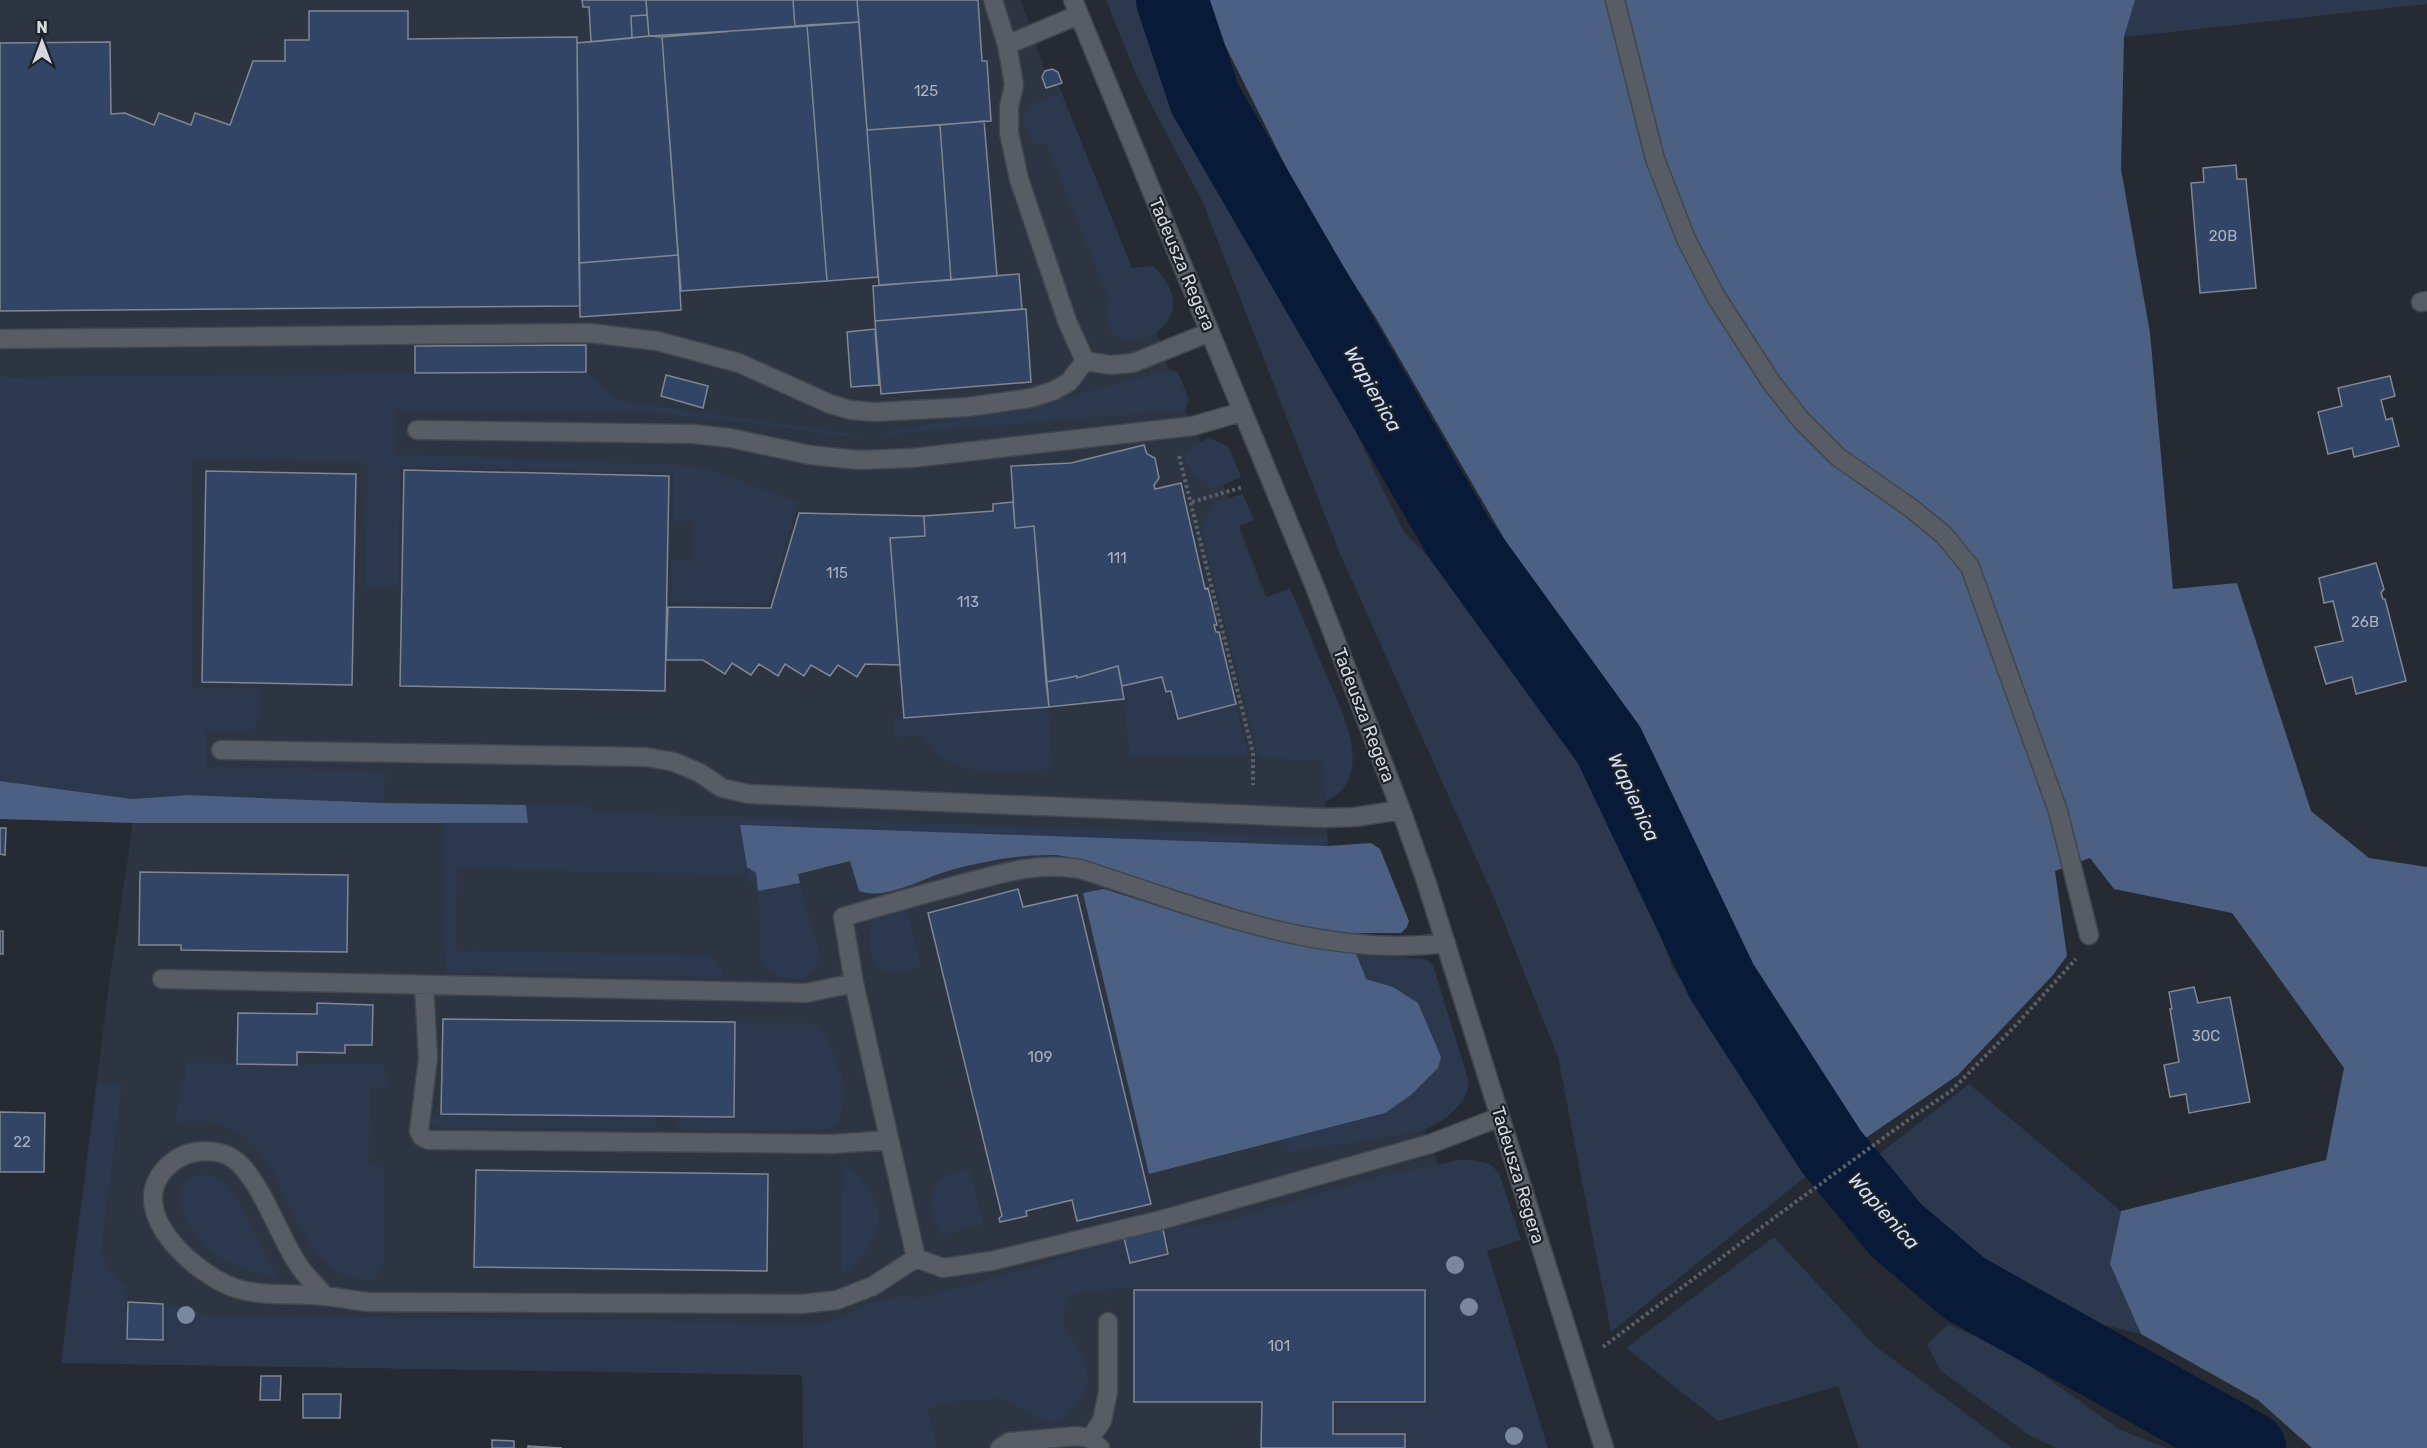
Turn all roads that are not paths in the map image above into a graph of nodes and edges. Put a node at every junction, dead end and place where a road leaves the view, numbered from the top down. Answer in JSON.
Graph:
{"nodes":[{"id":1,"x":993,"y":0,"type":"edge"},
{"id":2,"x":1615,"y":0,"type":"edge"},
{"id":3,"x":1076,"y":8,"type":"edge"},
{"id":4,"x":1007,"y":45,"type":"junction"},
{"id":5,"x":1210,"y":332,"type":"junction"},
{"id":6,"x":0,"y":339,"type":"edge"},
{"id":7,"x":1085,"y":360,"type":"junction"},
{"id":8,"x":1241,"y":412,"type":"junction"},
{"id":9,"x":417,"y":430,"type":"dead end"},
{"id":10,"x":221,"y":750,"type":"dead end"},
{"id":11,"x":1401,"y":810,"type":"junction"},
{"id":12,"x":2089,"y":935,"type":"road end"},
{"id":13,"x":1446,"y":943,"type":"junction"},
{"id":14,"x":162,"y":979,"type":"dead end"},
{"id":15,"x":854,"y":983,"type":"junction"},
{"id":16,"x":424,"y":985,"type":"junction"},
{"id":17,"x":1500,"y":1116,"type":"junction"},
{"id":18,"x":889,"y":1140,"type":"junction"},
{"id":19,"x":916,"y":1258,"type":"junction"},
{"id":20,"x":325,"y":1296,"type":"junction"},
{"id":21,"x":1108,"y":1322,"type":"dead end"},
{"id":22,"x":1095,"y":1443,"type":"edge"},
{"id":23,"x":1000,"y":1448,"type":"edge"},
{"id":24,"x":1604,"y":1448,"type":"edge"}],
"edges":[{"from":1,"to":4,"type":"street"},
{"from":2,"to":12,"type":"street"},
{"from":3,"to":4,"type":"street"},
{"from":3,"to":5,"type":"street","name":"Tadeusza Regera"},
{"from":4,"to":7,"type":"street"},
{"from":5,"to":7,"type":"street"},
{"from":5,"to":8,"type":"street","name":"Tadeusza Regera"},
{"from":6,"to":7,"type":"street"},
{"from":8,"to":9,"type":"street"},
{"from":8,"to":11,"type":"street","name":"Tadeusza Regera"},
{"from":10,"to":11,"type":"street"},
{"from":11,"to":13,"type":"street","name":"Tadeusza Regera"},
{"from":13,"to":15,"type":"street"},
{"from":13,"to":17,"type":"street","name":"Tadeusza Regera"},
{"from":14,"to":16,"type":"street"},
{"from":15,"to":16,"type":"street"},
{"from":15,"to":18,"type":"street"},
{"from":16,"to":18,"type":"street"},
{"from":17,"to":19,"type":"street"},
{"from":17,"to":24,"type":"street","name":"Tadeusza Regera"},
{"from":18,"to":19,"type":"street"},
{"from":19,"to":20,"type":"street"},
{"from":20,"to":20,"type":"street"},
{"from":21,"to":22,"type":"street"},
{"from":22,"to":23,"type":"street"}]}
